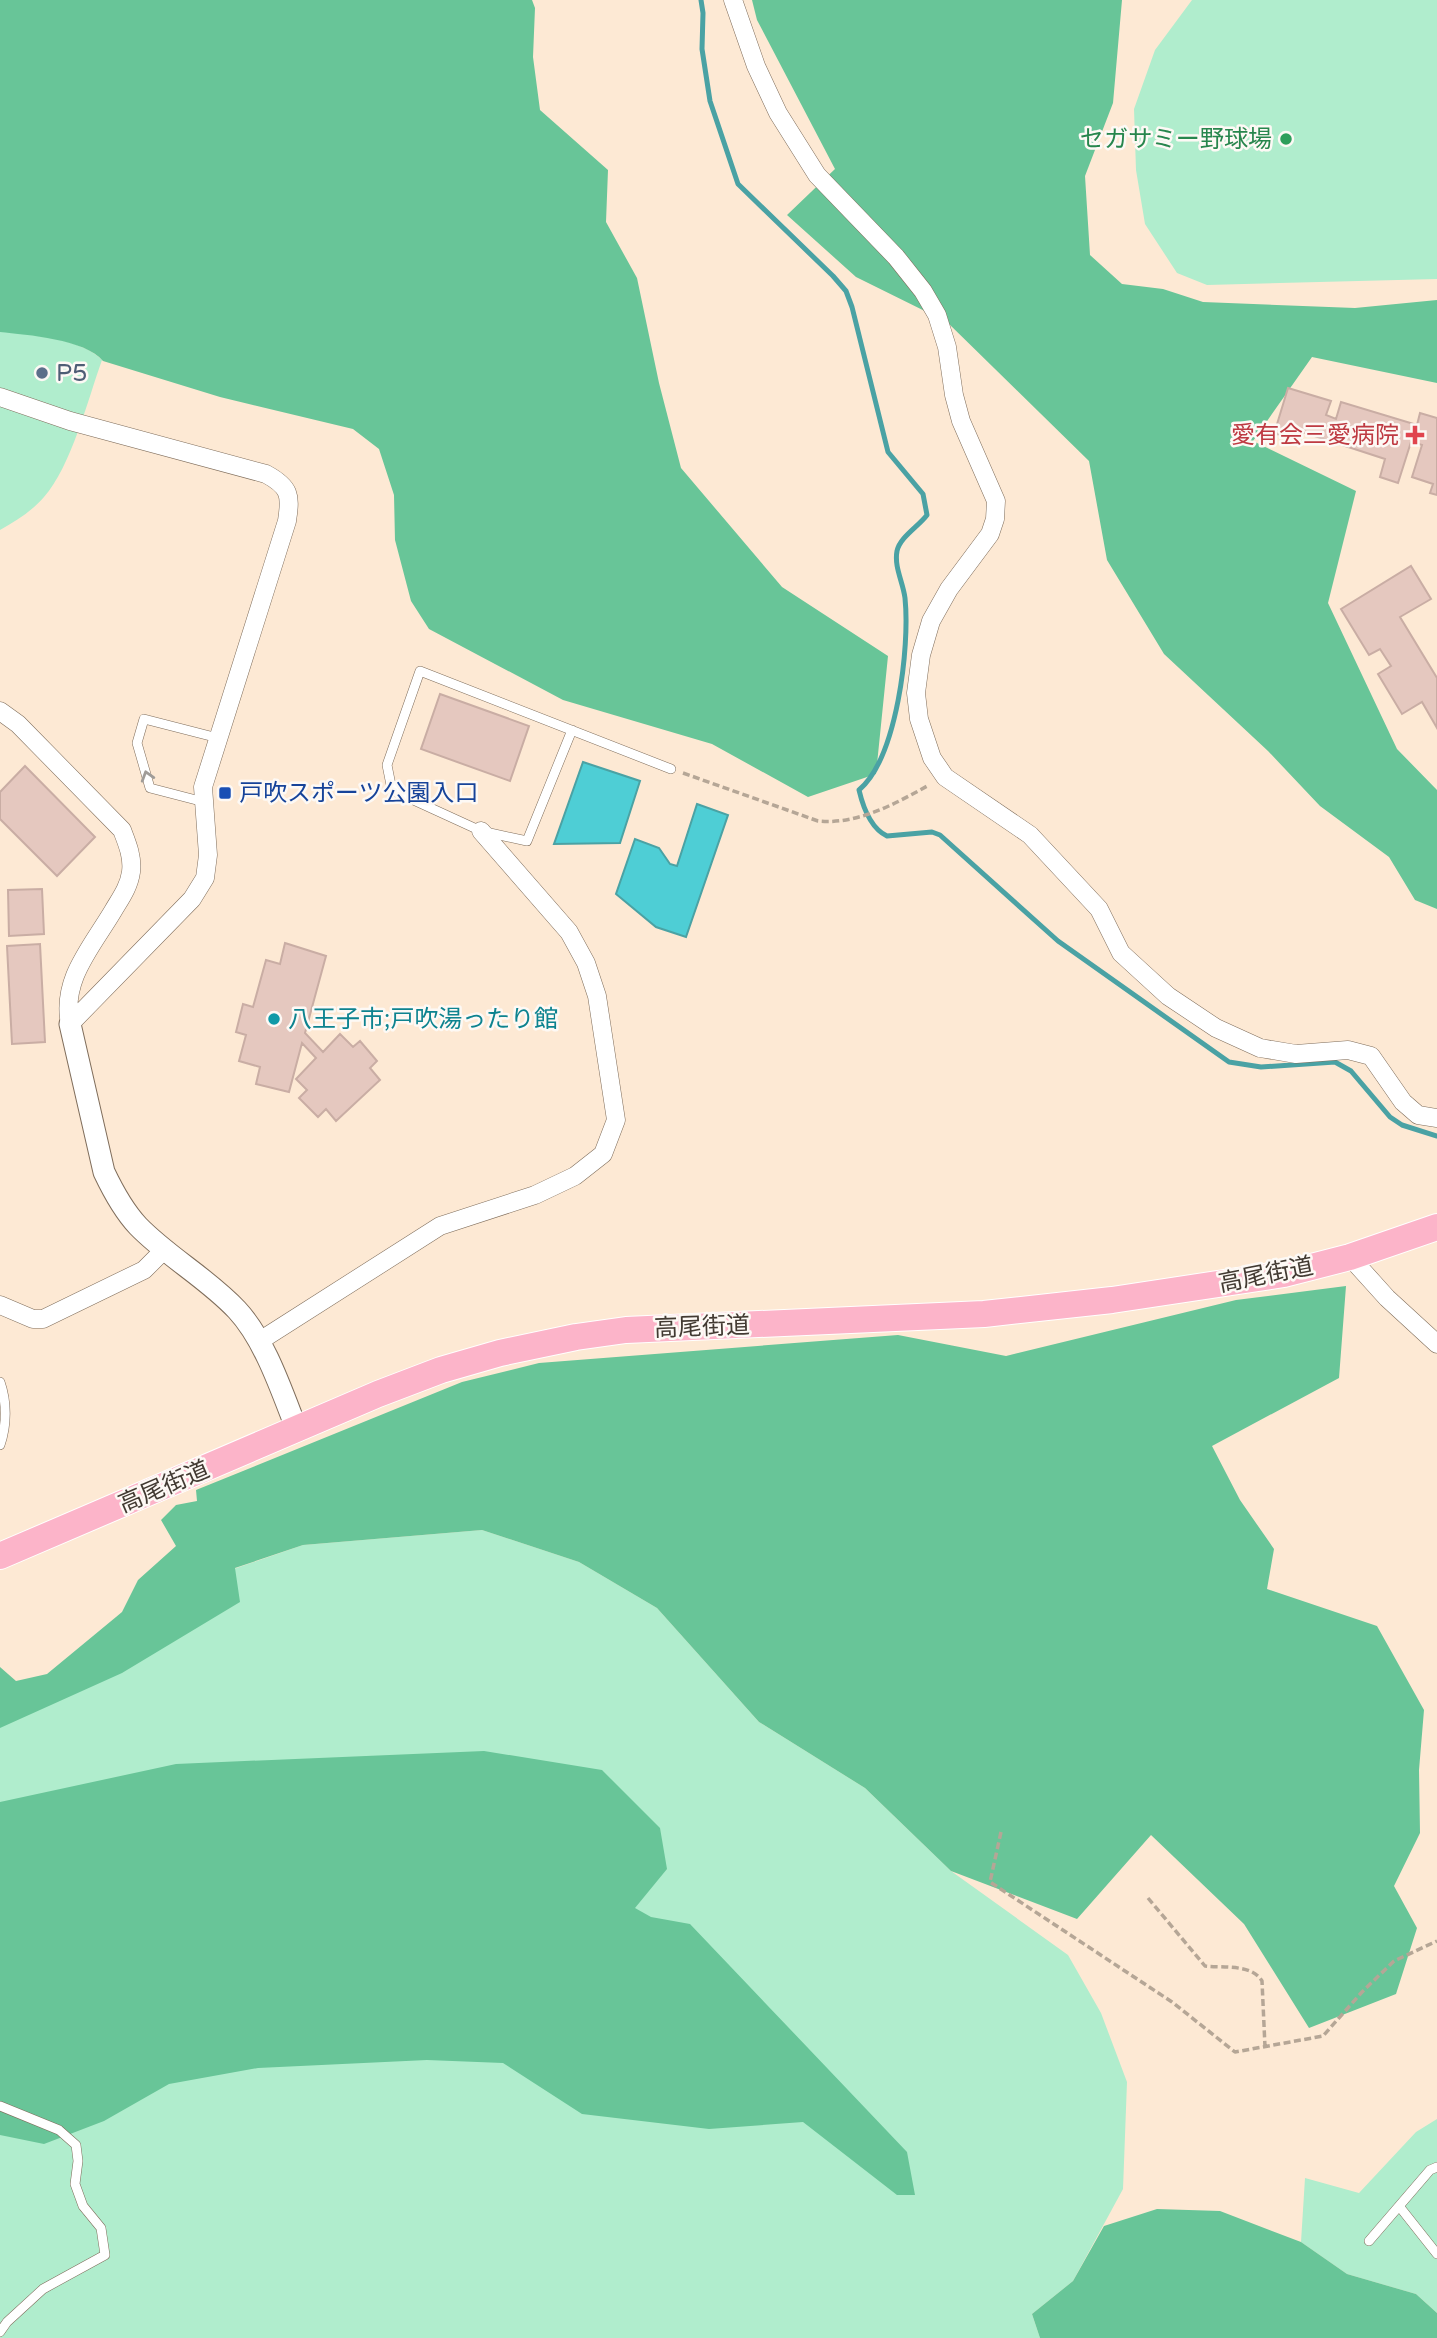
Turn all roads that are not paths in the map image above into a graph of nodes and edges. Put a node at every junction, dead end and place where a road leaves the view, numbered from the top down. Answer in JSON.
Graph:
{"nodes":[{"id":1,"x":733,"y":0,"type":"edge"},
{"id":2,"x":0,"y":397,"type":"edge"},
{"id":3,"x":0,"y":711,"type":"edge"},
{"id":4,"x":572,"y":730,"type":"junction"},
{"id":5,"x":218,"y":738,"type":"junction"},
{"id":6,"x":671,"y":769,"type":"road end"},
{"id":7,"x":204,"y":802,"type":"junction"},
{"id":8,"x":481,"y":831,"type":"junction"},
{"id":9,"x":70,"y":1024,"type":"junction"},
{"id":10,"x":1437,"y":1118,"type":"edge"},
{"id":11,"x":1437,"y":1227,"type":"edge"},
{"id":12,"x":165,"y":1249,"type":"junction"},
{"id":13,"x":1350,"y":1257,"type":"junction"},
{"id":14,"x":0,"y":1306,"type":"edge"},
{"id":15,"x":258,"y":1342,"type":"junction"},
{"id":16,"x":1437,"y":1344,"type":"edge"},
{"id":17,"x":0,"y":1382,"type":"edge"},
{"id":18,"x":296,"y":1430,"type":"junction"},
{"id":19,"x":0,"y":1445,"type":"edge"},
{"id":20,"x":0,"y":1556,"type":"edge"},
{"id":21,"x":0,"y":2106,"type":"edge"},
{"id":22,"x":1437,"y":2167,"type":"edge"},
{"id":23,"x":1399,"y":2206,"type":"junction"},
{"id":24,"x":1369,"y":2241,"type":"dead end"},
{"id":25,"x":1437,"y":2254,"type":"edge"},
{"id":26,"x":0,"y":2332,"type":"edge"}],
"edges":[{"from":1,"to":10,"type":"street"},
{"from":2,"to":5,"type":"street"},
{"from":3,"to":9,"type":"street"},
{"from":4,"to":6,"type":"lane"},
{"from":4,"to":8,"type":"lane"},
{"from":4,"to":8,"type":"lane"},
{"from":5,"to":7,"type":"street"},
{"from":7,"to":5,"type":"lane","one_way":true},
{"from":7,"to":9,"type":"street"},
{"from":8,"to":15,"type":"street"},
{"from":9,"to":12,"type":"street"},
{"from":11,"to":13,"type":"main road","name":"高尾街道"},
{"from":12,"to":14,"type":"street"},
{"from":12,"to":15,"type":"street"},
{"from":13,"to":16,"type":"street"},
{"from":13,"to":18,"type":"main road","name":"高尾街道"},
{"from":15,"to":18,"type":"street"},
{"from":17,"to":19,"type":"lane"},
{"from":18,"to":20,"type":"main road","name":"高尾街道"},
{"from":21,"to":26,"type":"lane"},
{"from":22,"to":23,"type":"lane"},
{"from":23,"to":24,"type":"lane"},
{"from":23,"to":25,"type":"lane"}]}
